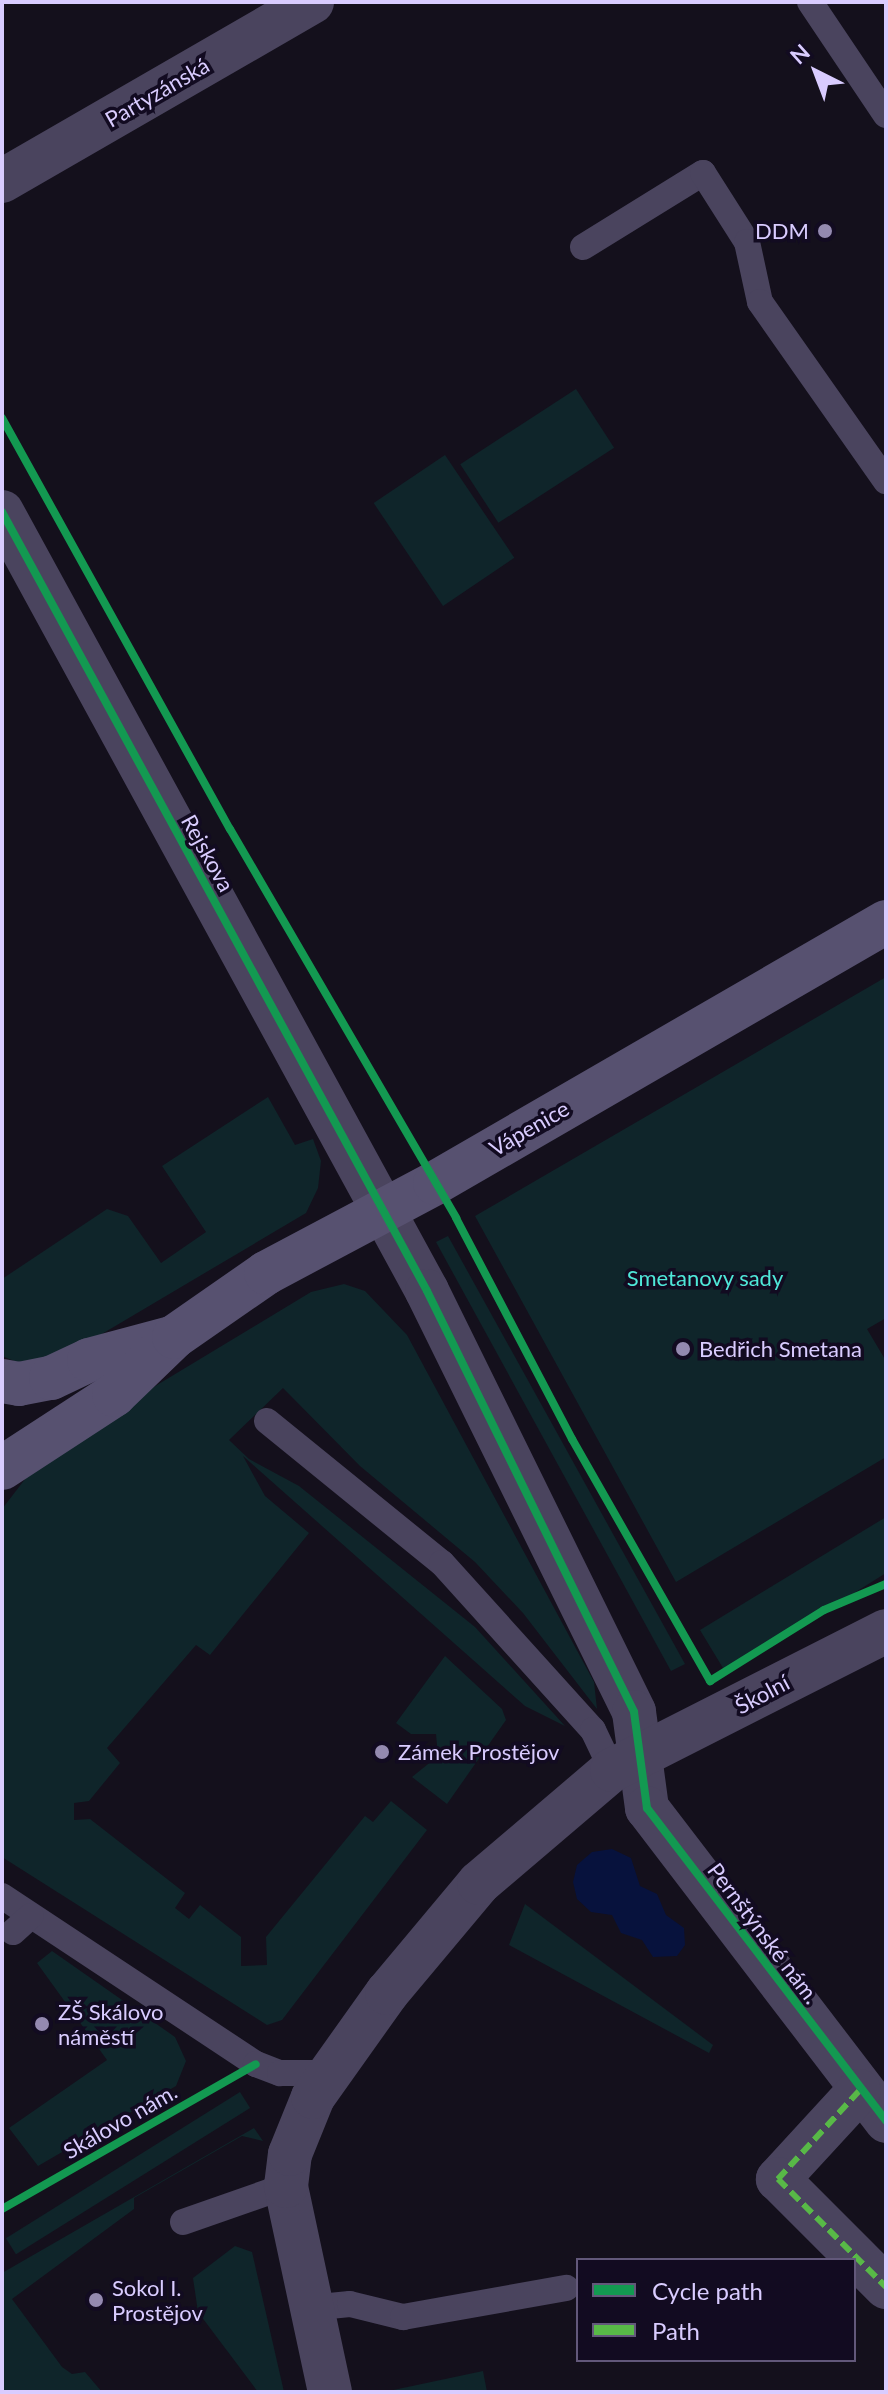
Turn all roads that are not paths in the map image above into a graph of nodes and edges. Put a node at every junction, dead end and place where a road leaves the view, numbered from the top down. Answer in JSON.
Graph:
{"nodes":[{"id":1,"x":312,"y":2,"type":"edge"},
{"id":2,"x":810,"y":2,"type":"edge"},
{"id":3,"x":886,"y":115,"type":"edge"},
{"id":4,"x":2,"y":181,"type":"edge"},
{"id":5,"x":583,"y":247,"type":"dead end"},
{"id":6,"x":886,"y":481,"type":"edge"},
{"id":7,"x":2,"y":512,"type":"edge"},
{"id":8,"x":886,"y":922,"type":"edge"},
{"id":9,"x":386,"y":1209,"type":"junction"},
{"id":10,"x":174,"y":1337,"type":"junction"},
{"id":11,"x":2,"y":1381,"type":"edge"},
{"id":12,"x":2,"y":1401,"type":"edge"},
{"id":13,"x":267,"y":1421,"type":"dead end"},
{"id":14,"x":2,"y":1466,"type":"edge"},
{"id":15,"x":886,"y":1631,"type":"edge"},
{"id":16,"x":625,"y":1763,"type":"junction"},
{"id":17,"x":2,"y":1896,"type":"edge"},
{"id":18,"x":329,"y":2073,"type":"junction"},
{"id":19,"x":873,"y":2106,"type":"edge"},
{"id":20,"x":286,"y":2186,"type":"junction"},
{"id":21,"x":183,"y":2222,"type":"dead end"},
{"id":22,"x":886,"y":2287,"type":"edge"},
{"id":23,"x":566,"y":2288,"type":"dead end"},
{"id":24,"x":309,"y":2308,"type":"junction"},
{"id":25,"x":330,"y":2392,"type":"edge"}],
"edges":[{"from":1,"to":4,"type":"street","name":"Partyzánská"},
{"from":2,"to":3,"type":"lane"},
{"from":5,"to":6,"type":"lane"},
{"from":7,"to":9,"type":"street","name":"Rejskova"},
{"from":8,"to":9,"type":"main road","name":"Vápenice"},
{"from":9,"to":10,"type":"main road","name":"Vápenice"},
{"from":9,"to":16,"type":"street","name":"Rejskova"},
{"from":10,"to":11,"type":"main road","name":"Vápenice"},
{"from":10,"to":14,"type":"main road","name":"Vápenice"},
{"from":12,"to":14,"type":"main road"},
{"from":13,"to":16,"type":"lane"},
{"from":15,"to":16,"type":"street","name":"Školní"},
{"from":16,"to":18,"type":"street"},
{"from":16,"to":19,"type":"street","name":"Pernštýnské nám."},
{"from":17,"to":18,"type":"lane"},
{"from":18,"to":20,"type":"street"},
{"from":19,"to":22,"type":"street","name":"Pernštýnské nám."},
{"from":20,"to":21,"type":"lane"},
{"from":20,"to":24,"type":"street"},
{"from":23,"to":24,"type":"lane"},
{"from":24,"to":25,"type":"street"}]}
